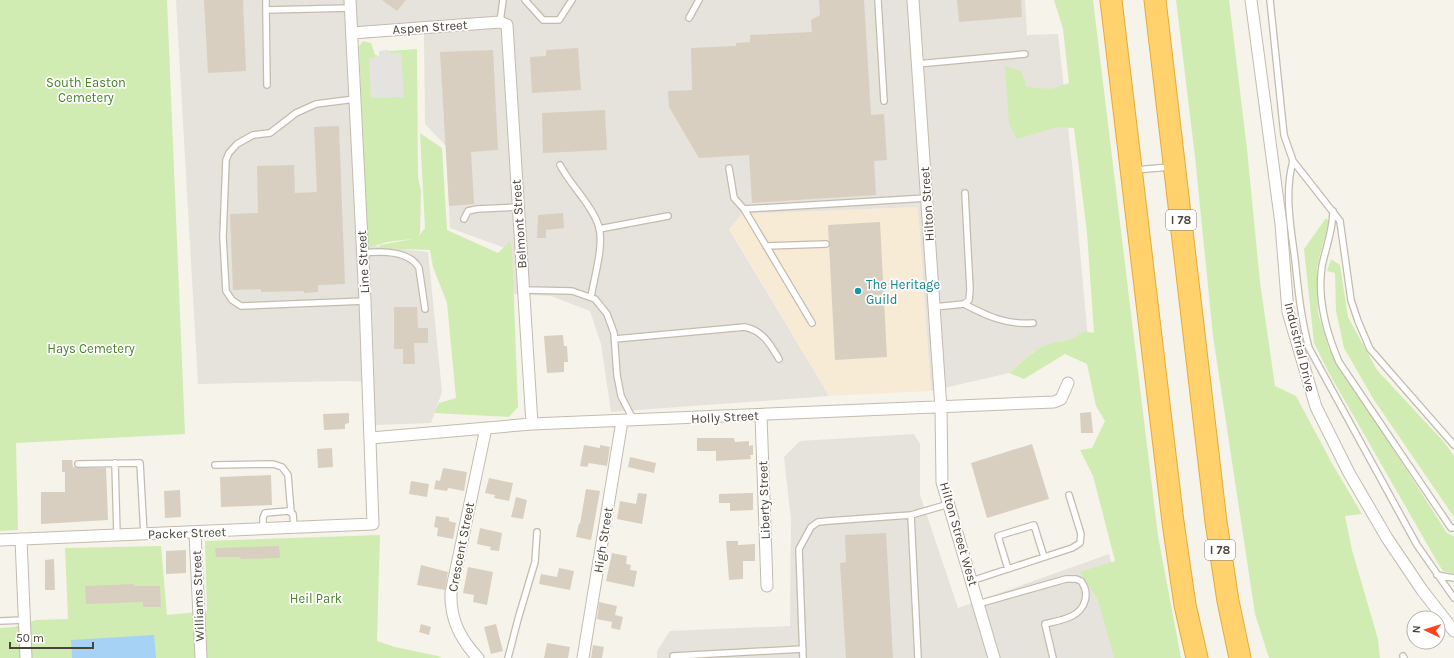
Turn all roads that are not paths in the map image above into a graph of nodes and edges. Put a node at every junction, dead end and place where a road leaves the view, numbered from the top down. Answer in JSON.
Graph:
{"nodes":[{"id":1,"x":266,"y":0,"type":"edge"},
{"id":2,"x":503,"y":0,"type":"edge"},
{"id":3,"x":525,"y":0,"type":"edge"},
{"id":4,"x":572,"y":0,"type":"edge"},
{"id":5,"x":699,"y":0,"type":"edge"},
{"id":6,"x":878,"y":0,"type":"edge"},
{"id":7,"x":913,"y":0,"type":"edge"},
{"id":8,"x":1110,"y":0,"type":"edge"},
{"id":9,"x":1155,"y":0,"type":"edge"},
{"id":10,"x":1251,"y":0,"type":"edge"},
{"id":11,"x":1270,"y":0,"type":"edge"},
{"id":12,"x":350,"y":4,"type":"edge"},
{"id":13,"x":266,"y":10,"type":"junction"},
{"id":14,"x":689,"y":18,"type":"dead end"},
{"id":15,"x":504,"y":23,"type":"junction"},
{"id":16,"x":352,"y":33,"type":"junction"},
{"id":17,"x":1025,"y":54,"type":"dead end"},
{"id":18,"x":917,"y":64,"type":"junction"},
{"id":19,"x":267,"y":85,"type":"dead end"},
{"id":20,"x":355,"y":99,"type":"junction"},
{"id":21,"x":884,"y":101,"type":"dead end"},
{"id":22,"x":1293,"y":161,"type":"junction"},
{"id":23,"x":560,"y":165,"type":"dead end"},
{"id":24,"x":1174,"y":167,"type":"junction"},
{"id":25,"x":729,"y":168,"type":"dead end"},
{"id":26,"x":1131,"y":171,"type":"junction"},
{"id":27,"x":965,"y":193,"type":"dead end"},
{"id":28,"x":926,"y":198,"type":"junction"},
{"id":29,"x":518,"y":207,"type":"junction"},
{"id":30,"x":744,"y":209,"type":"junction"},
{"id":31,"x":1333,"y":211,"type":"junction"},
{"id":32,"x":668,"y":216,"type":"dead end"},
{"id":33,"x":464,"y":219,"type":"dead end"},
{"id":34,"x":599,"y":229,"type":"junction"},
{"id":35,"x":826,"y":244,"type":"dead end"},
{"id":36,"x":766,"y":246,"type":"junction"},
{"id":37,"x":363,"y":253,"type":"junction"},
{"id":38,"x":524,"y":290,"type":"junction"},
{"id":39,"x":591,"y":297,"type":"junction"},
{"id":40,"x":365,"y":301,"type":"junction"},
{"id":41,"x":964,"y":304,"type":"junction"},
{"id":42,"x":934,"y":307,"type":"junction"},
{"id":43,"x":425,"y":309,"type":"dead end"},
{"id":44,"x":812,"y":323,"type":"dead end"},
{"id":45,"x":1033,"y":323,"type":"dead end"},
{"id":46,"x":615,"y":339,"type":"junction"},
{"id":47,"x":779,"y":359,"type":"dead end"},
{"id":48,"x":1068,"y":383,"type":"dead end"},
{"id":49,"x":940,"y":408,"type":"junction"},
{"id":50,"x":761,"y":415,"type":"junction"},
{"id":51,"x":628,"y":421,"type":"junction"},
{"id":52,"x":532,"y":424,"type":"junction"},
{"id":53,"x":486,"y":428,"type":"junction"},
{"id":54,"x":371,"y":438,"type":"junction"},
{"id":55,"x":1454,"y":445,"type":"edge"},
{"id":56,"x":115,"y":463,"type":"junction"},
{"id":57,"x":78,"y":464,"type":"dead end"},
{"id":58,"x":215,"y":466,"type":"dead end"},
{"id":59,"x":1069,"y":495,"type":"dead end"},
{"id":60,"x":949,"y":504,"type":"junction"},
{"id":61,"x":291,"y":512,"type":"junction"},
{"id":62,"x":911,"y":515,"type":"junction"},
{"id":63,"x":373,"y":524,"type":"joint"},
{"id":64,"x":294,"y":528,"type":"junction"},
{"id":65,"x":1454,"y":528,"type":"edge"},
{"id":66,"x":263,"y":530,"type":"junction"},
{"id":67,"x":537,"y":532,"type":"dead end"},
{"id":68,"x":195,"y":533,"type":"junction"},
{"id":69,"x":144,"y":535,"type":"junction"},
{"id":70,"x":117,"y":536,"type":"junction"},
{"id":71,"x":21,"y":539,"type":"junction"},
{"id":72,"x":0,"y":540,"type":"edge"},
{"id":73,"x":1044,"y":557,"type":"junction"},
{"id":74,"x":1008,"y":569,"type":"junction"},
{"id":75,"x":1437,"y":575,"type":"junction"},
{"id":76,"x":1454,"y":578,"type":"edge"},
{"id":77,"x":971,"y":580,"type":"junction"},
{"id":78,"x":767,"y":586,"type":"dead end"},
{"id":79,"x":1454,"y":598,"type":"edge"},
{"id":80,"x":978,"y":604,"type":"junction"},
{"id":81,"x":24,"y":620,"type":"junction"},
{"id":82,"x":0,"y":621,"type":"edge"},
{"id":83,"x":1454,"y":631,"type":"edge"},
{"id":84,"x":803,"y":649,"type":"junction"},
{"id":85,"x":674,"y":656,"type":"dead end"},
{"id":86,"x":706,"y":656,"type":"edge"},
{"id":87,"x":26,"y":658,"type":"edge"},
{"id":88,"x":201,"y":658,"type":"edge"},
{"id":89,"x":478,"y":658,"type":"edge"},
{"id":90,"x":508,"y":658,"type":"edge"},
{"id":91,"x":583,"y":658,"type":"edge"},
{"id":92,"x":803,"y":658,"type":"edge"},
{"id":93,"x":918,"y":658,"type":"edge"},
{"id":94,"x":994,"y":658,"type":"edge"},
{"id":95,"x":1054,"y":658,"type":"edge"},
{"id":96,"x":1197,"y":658,"type":"edge"},
{"id":97,"x":1240,"y":658,"type":"edge"}],
"edges":[{"from":1,"to":13,"type":"lane"},
{"from":2,"to":15,"type":"lane"},
{"from":3,"to":4,"type":"lane"},
{"from":5,"to":14,"type":"lane"},
{"from":6,"to":21,"type":"lane"},
{"from":7,"to":18,"type":"street","name":"Hilton Street"},
{"from":8,"to":26,"type":"highway"},
{"from":9,"to":24,"type":"highway","number":"I 78"},
{"from":10,"to":83,"type":"street","name":"Industrial Drive"},
{"from":11,"to":22,"type":"lane"},
{"from":12,"to":13,"type":"lane"},
{"from":12,"to":16,"type":"street","name":"Line Street"},
{"from":13,"to":19,"type":"lane"},
{"from":15,"to":16,"type":"street","name":"Aspen Street"},
{"from":15,"to":29,"type":"street","name":"Belmont Street"},
{"from":16,"to":20,"type":"street","name":"Line Street"},
{"from":17,"to":18,"type":"lane"},
{"from":18,"to":28,"type":"street","name":"Hilton Street"},
{"from":20,"to":37,"type":"street","name":"Line Street"},
{"from":20,"to":40,"type":"lane"},
{"from":22,"to":31,"type":"lane"},
{"from":22,"to":75,"type":"lane"},
{"from":23,"to":34,"type":"lane"},
{"from":24,"to":26,"type":"lane"},
{"from":24,"to":97,"type":"highway","number":"I 78"},
{"from":25,"to":30,"type":"lane"},
{"from":26,"to":96,"type":"highway"},
{"from":27,"to":41,"type":"lane"},
{"from":28,"to":30,"type":"lane"},
{"from":28,"to":42,"type":"street","name":"Hilton Street"},
{"from":29,"to":33,"type":"lane"},
{"from":29,"to":38,"type":"street","name":"Belmont Street"},
{"from":30,"to":36,"type":"lane"},
{"from":31,"to":55,"type":"lane"},
{"from":31,"to":65,"type":"lane"},
{"from":32,"to":34,"type":"lane"},
{"from":34,"to":39,"type":"lane"},
{"from":35,"to":36,"type":"lane"},
{"from":36,"to":44,"type":"lane"},
{"from":37,"to":40,"type":"street","name":"Line Street"},
{"from":37,"to":43,"type":"lane"},
{"from":38,"to":39,"type":"lane"},
{"from":38,"to":52,"type":"street","name":"Belmont Street"},
{"from":39,"to":46,"type":"lane"},
{"from":40,"to":54,"type":"street","name":"Line Street"},
{"from":41,"to":42,"type":"lane"},
{"from":41,"to":45,"type":"lane"},
{"from":42,"to":49,"type":"street","name":"Hilton Street"},
{"from":46,"to":47,"type":"lane"},
{"from":46,"to":51,"type":"lane"},
{"from":48,"to":49,"type":"street","name":"Holly Street"},
{"from":49,"to":50,"type":"street","name":"Holly Street"},
{"from":49,"to":60,"type":"street","name":"Hilton Street West"},
{"from":50,"to":51,"type":"street","name":"Holly Street"},
{"from":50,"to":78,"type":"street","name":"Liberty Street"},
{"from":51,"to":52,"type":"street","name":"Holly Street"},
{"from":51,"to":91,"type":"street","name":"High Street"},
{"from":52,"to":53,"type":"street","name":"Holly Street"},
{"from":53,"to":54,"type":"street","name":"Holly Street"},
{"from":53,"to":89,"type":"street","name":"Crescent Street"},
{"from":54,"to":63,"type":"street","name":"Line Street"},
{"from":56,"to":57,"type":"lane"},
{"from":56,"to":69,"type":"lane"},
{"from":56,"to":70,"type":"lane"},
{"from":58,"to":61,"type":"lane"},
{"from":59,"to":73,"type":"lane"},
{"from":60,"to":62,"type":"lane"},
{"from":60,"to":77,"type":"street","name":"Hilton Street West"},
{"from":61,"to":64,"type":"lane"},
{"from":61,"to":66,"type":"lane"},
{"from":62,"to":84,"type":"lane"},
{"from":62,"to":93,"type":"lane"},
{"from":63,"to":64,"type":"street","name":"Packer Street"},
{"from":64,"to":66,"type":"street","name":"Packer Street"},
{"from":66,"to":68,"type":"street","name":"Packer Street"},
{"from":67,"to":90,"type":"lane"},
{"from":68,"to":69,"type":"street","name":"Packer Street"},
{"from":68,"to":88,"type":"street","name":"Williams Street"},
{"from":69,"to":70,"type":"street","name":"Packer Street"},
{"from":70,"to":71,"type":"street","name":"Packer Street"},
{"from":71,"to":72,"type":"street","name":"Packer Street"},
{"from":71,"to":81,"type":"street"},
{"from":73,"to":74,"type":"lane"},
{"from":73,"to":74,"type":"lane"},
{"from":74,"to":77,"type":"lane"},
{"from":75,"to":76,"type":"lane"},
{"from":75,"to":79,"type":"lane"},
{"from":77,"to":80,"type":"street","name":"Hilton Street West"},
{"from":80,"to":94,"type":"street","name":"Hilton Street West"},
{"from":80,"to":95,"type":"lane"},
{"from":81,"to":82,"type":"lane"},
{"from":81,"to":87,"type":"street"},
{"from":84,"to":86,"type":"lane"},
{"from":84,"to":92,"type":"lane"},
{"from":85,"to":86,"type":"lane"}]}
